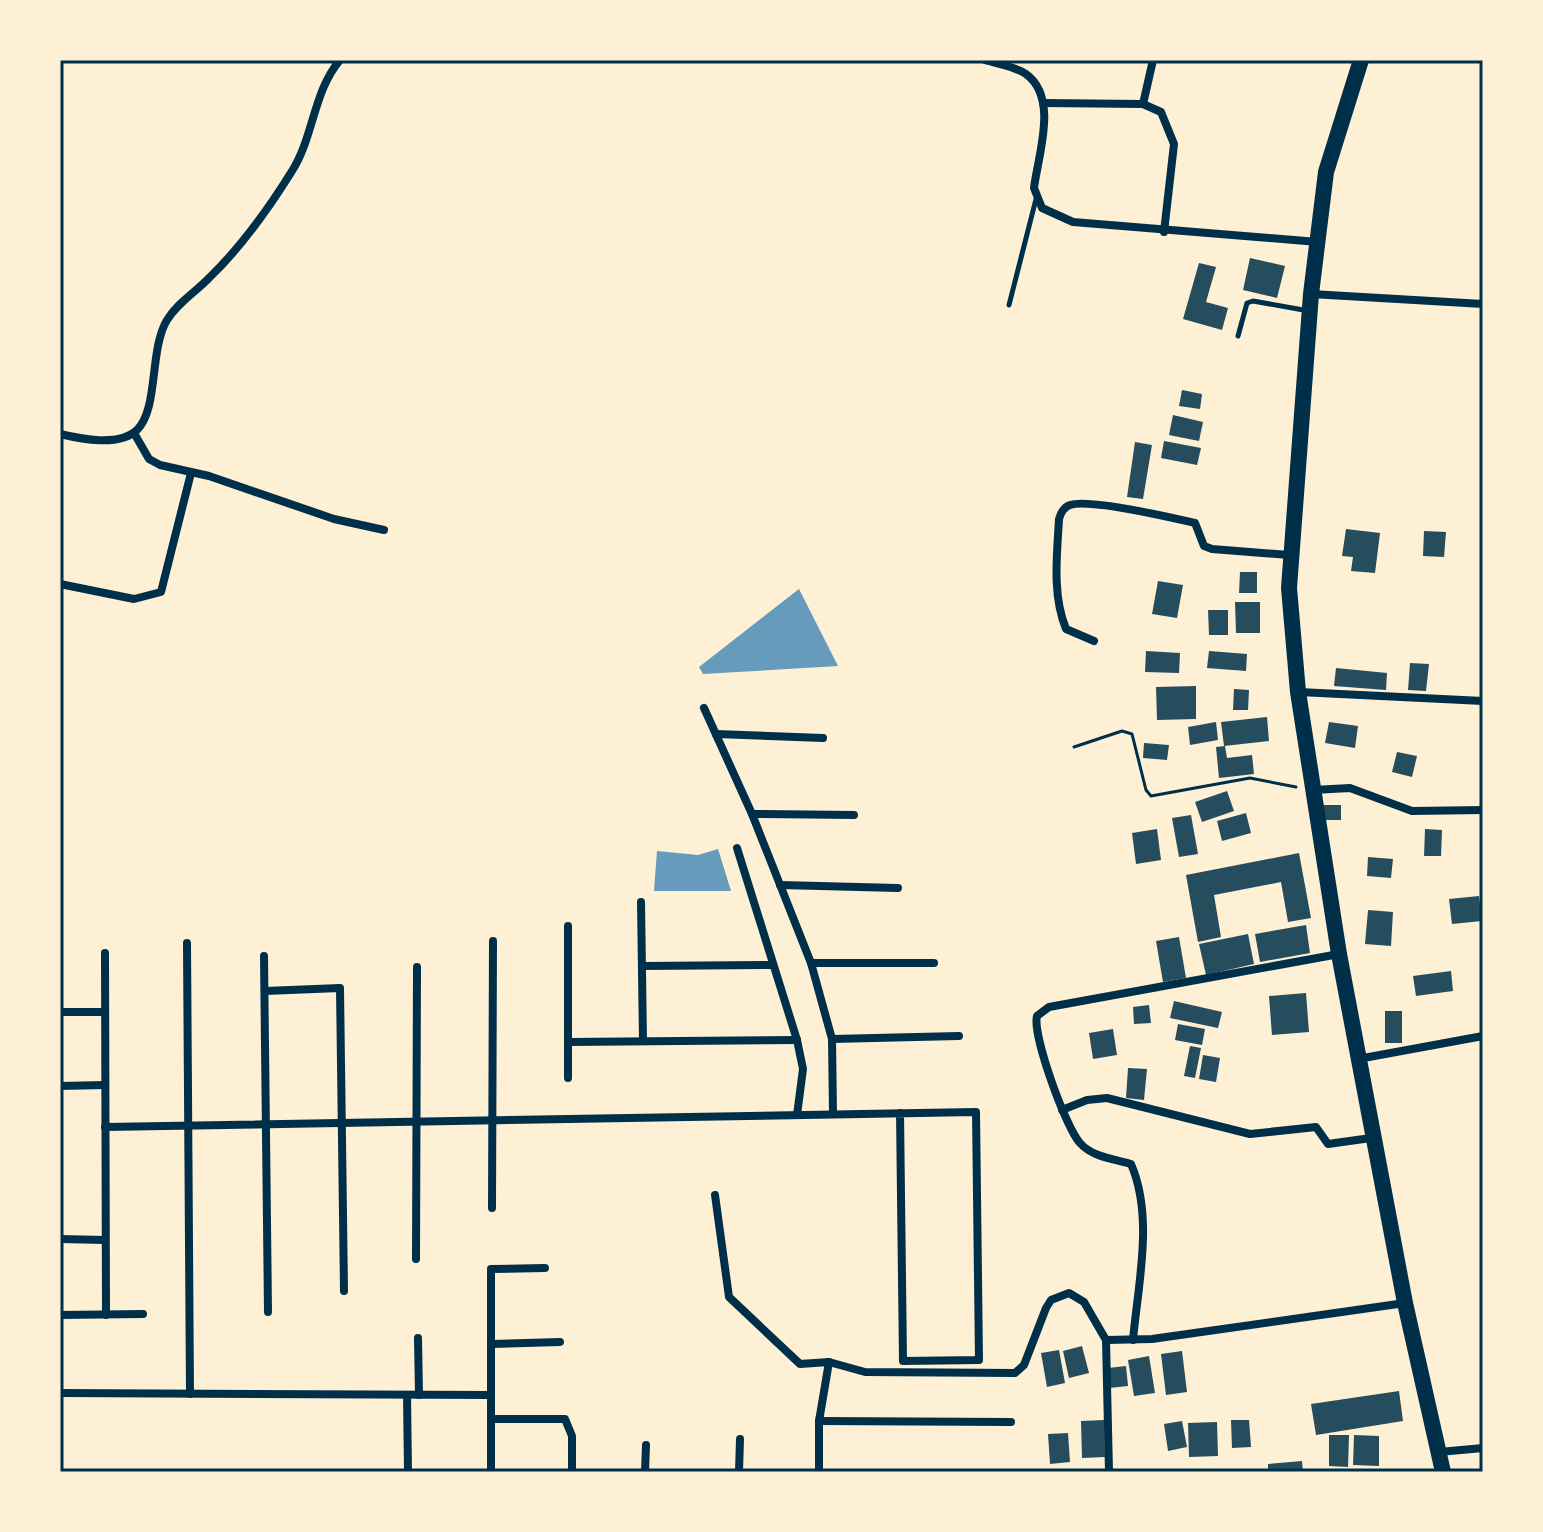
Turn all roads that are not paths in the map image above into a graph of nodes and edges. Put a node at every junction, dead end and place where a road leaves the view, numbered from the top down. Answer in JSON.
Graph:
{"nodes":[{"id":1,"x":340,"y":60,"type":"edge"},
{"id":2,"x":985,"y":60,"type":"edge"},
{"id":3,"x":1153,"y":60,"type":"edge"},
{"id":4,"x":1361,"y":60,"type":"edge"},
{"id":5,"x":1043,"y":103,"type":"junction"},
{"id":6,"x":1143,"y":104,"type":"junction"},
{"id":7,"x":1036,"y":199,"type":"junction"},
{"id":8,"x":1164,"y":232,"type":"junction"},
{"id":9,"x":1319,"y":242,"type":"junction"},
{"id":10,"x":1311,"y":294,"type":"junction"},
{"id":11,"x":1483,"y":304,"type":"edge"},
{"id":12,"x":1009,"y":305,"type":"dead end"},
{"id":13,"x":1310,"y":312,"type":"junction"},
{"id":14,"x":1238,"y":336,"type":"dead end"},
{"id":15,"x":134,"y":433,"type":"junction"},
{"id":16,"x":60,"y":434,"type":"edge"},
{"id":17,"x":191,"y":473,"type":"junction"},
{"id":18,"x":384,"y":530,"type":"dead end"},
{"id":19,"x":1289,"y":555,"type":"junction"},
{"id":20,"x":60,"y":584,"type":"edge"},
{"id":21,"x":1094,"y":641,"type":"dead end"},
{"id":22,"x":1298,"y":692,"type":"junction"},
{"id":23,"x":1483,"y":701,"type":"edge"},
{"id":24,"x":704,"y":708,"type":"dead end"},
{"id":25,"x":716,"y":734,"type":"junction"},
{"id":26,"x":823,"y":738,"type":"dead end"},
{"id":27,"x":1311,"y":790,"type":"junction"},
{"id":28,"x":1483,"y":810,"type":"edge"},
{"id":29,"x":752,"y":814,"type":"junction"},
{"id":30,"x":854,"y":815,"type":"dead end"},
{"id":31,"x":737,"y":848,"type":"dead end"},
{"id":32,"x":780,"y":885,"type":"junction"},
{"id":33,"x":898,"y":888,"type":"dead end"},
{"id":34,"x":641,"y":902,"type":"dead end"},
{"id":35,"x":568,"y":926,"type":"dead end"},
{"id":36,"x":493,"y":941,"type":"dead end"},
{"id":37,"x":187,"y":943,"type":"dead end"},
{"id":38,"x":105,"y":953,"type":"dead end"},
{"id":39,"x":1339,"y":954,"type":"junction"},
{"id":40,"x":264,"y":956,"type":"dead end"},
{"id":41,"x":811,"y":963,"type":"junction"},
{"id":42,"x":934,"y":963,"type":"dead end"},
{"id":43,"x":773,"y":965,"type":"junction"},
{"id":44,"x":642,"y":966,"type":"junction"},
{"id":45,"x":417,"y":967,"type":"dead end"},
{"id":46,"x":265,"y":991,"type":"junction"},
{"id":47,"x":60,"y":1012,"type":"edge"},
{"id":48,"x":105,"y":1012,"type":"junction"},
{"id":49,"x":959,"y":1036,"type":"dead end"},
{"id":50,"x":1483,"y":1036,"type":"edge"},
{"id":51,"x":832,"y":1039,"type":"junction"},
{"id":52,"x":797,"y":1040,"type":"junction"},
{"id":53,"x":643,"y":1041,"type":"junction"},
{"id":54,"x":568,"y":1042,"type":"junction"},
{"id":55,"x":1357,"y":1059,"type":"junction"},
{"id":56,"x":568,"y":1078,"type":"dead end"},
{"id":57,"x":105,"y":1085,"type":"junction"},
{"id":58,"x":60,"y":1086,"type":"edge"},
{"id":59,"x":1062,"y":1110,"type":"junction"},
{"id":60,"x":900,"y":1113,"type":"junction"},
{"id":61,"x":833,"y":1114,"type":"junction"},
{"id":62,"x":797,"y":1115,"type":"junction"},
{"id":63,"x":492,"y":1120,"type":"junction"},
{"id":64,"x":417,"y":1121,"type":"junction"},
{"id":65,"x":343,"y":1123,"type":"junction"},
{"id":66,"x":266,"y":1124,"type":"junction"},
{"id":67,"x":188,"y":1125,"type":"junction"},
{"id":68,"x":105,"y":1127,"type":"junction"},
{"id":69,"x":1371,"y":1138,"type":"junction"},
{"id":70,"x":715,"y":1195,"type":"dead end"},
{"id":71,"x":492,"y":1208,"type":"dead end"},
{"id":72,"x":60,"y":1239,"type":"edge"},
{"id":73,"x":105,"y":1240,"type":"junction"},
{"id":74,"x":416,"y":1259,"type":"dead end"},
{"id":75,"x":545,"y":1268,"type":"dead end"},
{"id":76,"x":344,"y":1291,"type":"dead end"},
{"id":77,"x":1405,"y":1303,"type":"junction"},
{"id":78,"x":268,"y":1312,"type":"dead end"},
{"id":79,"x":143,"y":1314,"type":"dead end"},
{"id":80,"x":60,"y":1315,"type":"edge"},
{"id":81,"x":106,"y":1315,"type":"junction"},
{"id":82,"x":418,"y":1338,"type":"dead end"},
{"id":83,"x":1106,"y":1340,"type":"junction"},
{"id":84,"x":1133,"y":1340,"type":"junction"},
{"id":85,"x":560,"y":1342,"type":"dead end"},
{"id":86,"x":491,"y":1344,"type":"junction"},
{"id":87,"x":829,"y":1362,"type":"junction"},
{"id":88,"x":60,"y":1393,"type":"edge"},
{"id":89,"x":190,"y":1394,"type":"junction"},
{"id":90,"x":407,"y":1395,"type":"junction"},
{"id":91,"x":419,"y":1395,"type":"junction"},
{"id":92,"x":490,"y":1395,"type":"junction"},
{"id":93,"x":491,"y":1419,"type":"junction"},
{"id":94,"x":819,"y":1421,"type":"junction"},
{"id":95,"x":1011,"y":1422,"type":"dead end"},
{"id":96,"x":740,"y":1439,"type":"dead end"},
{"id":97,"x":646,"y":1445,"type":"dead end"},
{"id":98,"x":1483,"y":1448,"type":"edge"},
{"id":99,"x":1438,"y":1452,"type":"junction"},
{"id":100,"x":408,"y":1472,"type":"edge"},
{"id":101,"x":491,"y":1472,"type":"edge"},
{"id":102,"x":572,"y":1472,"type":"edge"},
{"id":103,"x":645,"y":1472,"type":"edge"},
{"id":104,"x":739,"y":1472,"type":"edge"},
{"id":105,"x":819,"y":1472,"type":"edge"},
{"id":106,"x":1109,"y":1472,"type":"edge"},
{"id":107,"x":1443,"y":1472,"type":"edge"}],
"edges":[{"from":1,"to":15,"type":"street"},
{"from":2,"to":5,"type":"street"},
{"from":3,"to":6,"type":"street"},
{"from":4,"to":9,"type":"main road"},
{"from":5,"to":6,"type":"street"},
{"from":5,"to":7,"type":"street"},
{"from":6,"to":8,"type":"street"},
{"from":7,"to":8,"type":"street"},
{"from":7,"to":12,"type":"lane"},
{"from":8,"to":9,"type":"street"},
{"from":9,"to":10,"type":"main road"},
{"from":10,"to":11,"type":"street"},
{"from":10,"to":13,"type":"main road"},
{"from":13,"to":14,"type":"lane"},
{"from":13,"to":19,"type":"main road"},
{"from":15,"to":16,"type":"street"},
{"from":15,"to":17,"type":"street"},
{"from":17,"to":18,"type":"street"},
{"from":17,"to":20,"type":"street"},
{"from":19,"to":21,"type":"street"},
{"from":19,"to":22,"type":"main road"},
{"from":22,"to":23,"type":"street"},
{"from":22,"to":27,"type":"main road"},
{"from":24,"to":25,"type":"street"},
{"from":25,"to":26,"type":"street"},
{"from":25,"to":29,"type":"street"},
{"from":27,"to":28,"type":"street"},
{"from":27,"to":39,"type":"main road"},
{"from":29,"to":30,"type":"street"},
{"from":29,"to":32,"type":"street"},
{"from":31,"to":43,"type":"street"},
{"from":32,"to":33,"type":"street"},
{"from":32,"to":41,"type":"street"},
{"from":34,"to":44,"type":"street"},
{"from":35,"to":54,"type":"street"},
{"from":36,"to":63,"type":"street"},
{"from":37,"to":67,"type":"street"},
{"from":38,"to":48,"type":"street"},
{"from":39,"to":55,"type":"main road"},
{"from":39,"to":59,"type":"street"},
{"from":40,"to":46,"type":"street"},
{"from":41,"to":42,"type":"street"},
{"from":41,"to":51,"type":"street"},
{"from":43,"to":44,"type":"street"},
{"from":43,"to":52,"type":"street"},
{"from":44,"to":53,"type":"street"},
{"from":45,"to":64,"type":"street"},
{"from":46,"to":65,"type":"street"},
{"from":46,"to":66,"type":"street"},
{"from":47,"to":48,"type":"street"},
{"from":48,"to":57,"type":"street"},
{"from":49,"to":51,"type":"street"},
{"from":50,"to":55,"type":"street"},
{"from":51,"to":61,"type":"street"},
{"from":52,"to":53,"type":"street"},
{"from":52,"to":62,"type":"street"},
{"from":53,"to":54,"type":"street"},
{"from":54,"to":56,"type":"street"},
{"from":55,"to":69,"type":"main road"},
{"from":57,"to":58,"type":"street"},
{"from":57,"to":68,"type":"street"},
{"from":59,"to":69,"type":"street"},
{"from":59,"to":84,"type":"street"},
{"from":60,"to":60,"type":"street"},
{"from":60,"to":61,"type":"street"},
{"from":61,"to":62,"type":"street"},
{"from":62,"to":63,"type":"street"},
{"from":63,"to":64,"type":"street"},
{"from":63,"to":71,"type":"street"},
{"from":64,"to":65,"type":"street"},
{"from":64,"to":74,"type":"street"},
{"from":65,"to":66,"type":"street"},
{"from":65,"to":76,"type":"street"},
{"from":66,"to":67,"type":"street"},
{"from":66,"to":78,"type":"street"},
{"from":67,"to":68,"type":"street"},
{"from":67,"to":89,"type":"street"},
{"from":68,"to":73,"type":"street"},
{"from":69,"to":77,"type":"main road"},
{"from":70,"to":87,"type":"street"},
{"from":72,"to":73,"type":"street"},
{"from":73,"to":81,"type":"street"},
{"from":75,"to":86,"type":"street"},
{"from":77,"to":84,"type":"street"},
{"from":77,"to":99,"type":"main road"},
{"from":79,"to":81,"type":"street"},
{"from":80,"to":81,"type":"street"},
{"from":82,"to":91,"type":"street"},
{"from":83,"to":84,"type":"street"},
{"from":83,"to":87,"type":"street"},
{"from":83,"to":106,"type":"street"},
{"from":85,"to":86,"type":"street"},
{"from":86,"to":92,"type":"street"},
{"from":87,"to":94,"type":"street"},
{"from":88,"to":89,"type":"street"},
{"from":89,"to":90,"type":"street"},
{"from":90,"to":91,"type":"street"},
{"from":90,"to":100,"type":"street"},
{"from":91,"to":92,"type":"street"},
{"from":92,"to":93,"type":"street"},
{"from":93,"to":101,"type":"street"},
{"from":93,"to":102,"type":"street"},
{"from":94,"to":95,"type":"street"},
{"from":94,"to":105,"type":"street"},
{"from":96,"to":104,"type":"street"},
{"from":97,"to":103,"type":"street"},
{"from":98,"to":99,"type":"street"},
{"from":99,"to":107,"type":"main road"}]}
